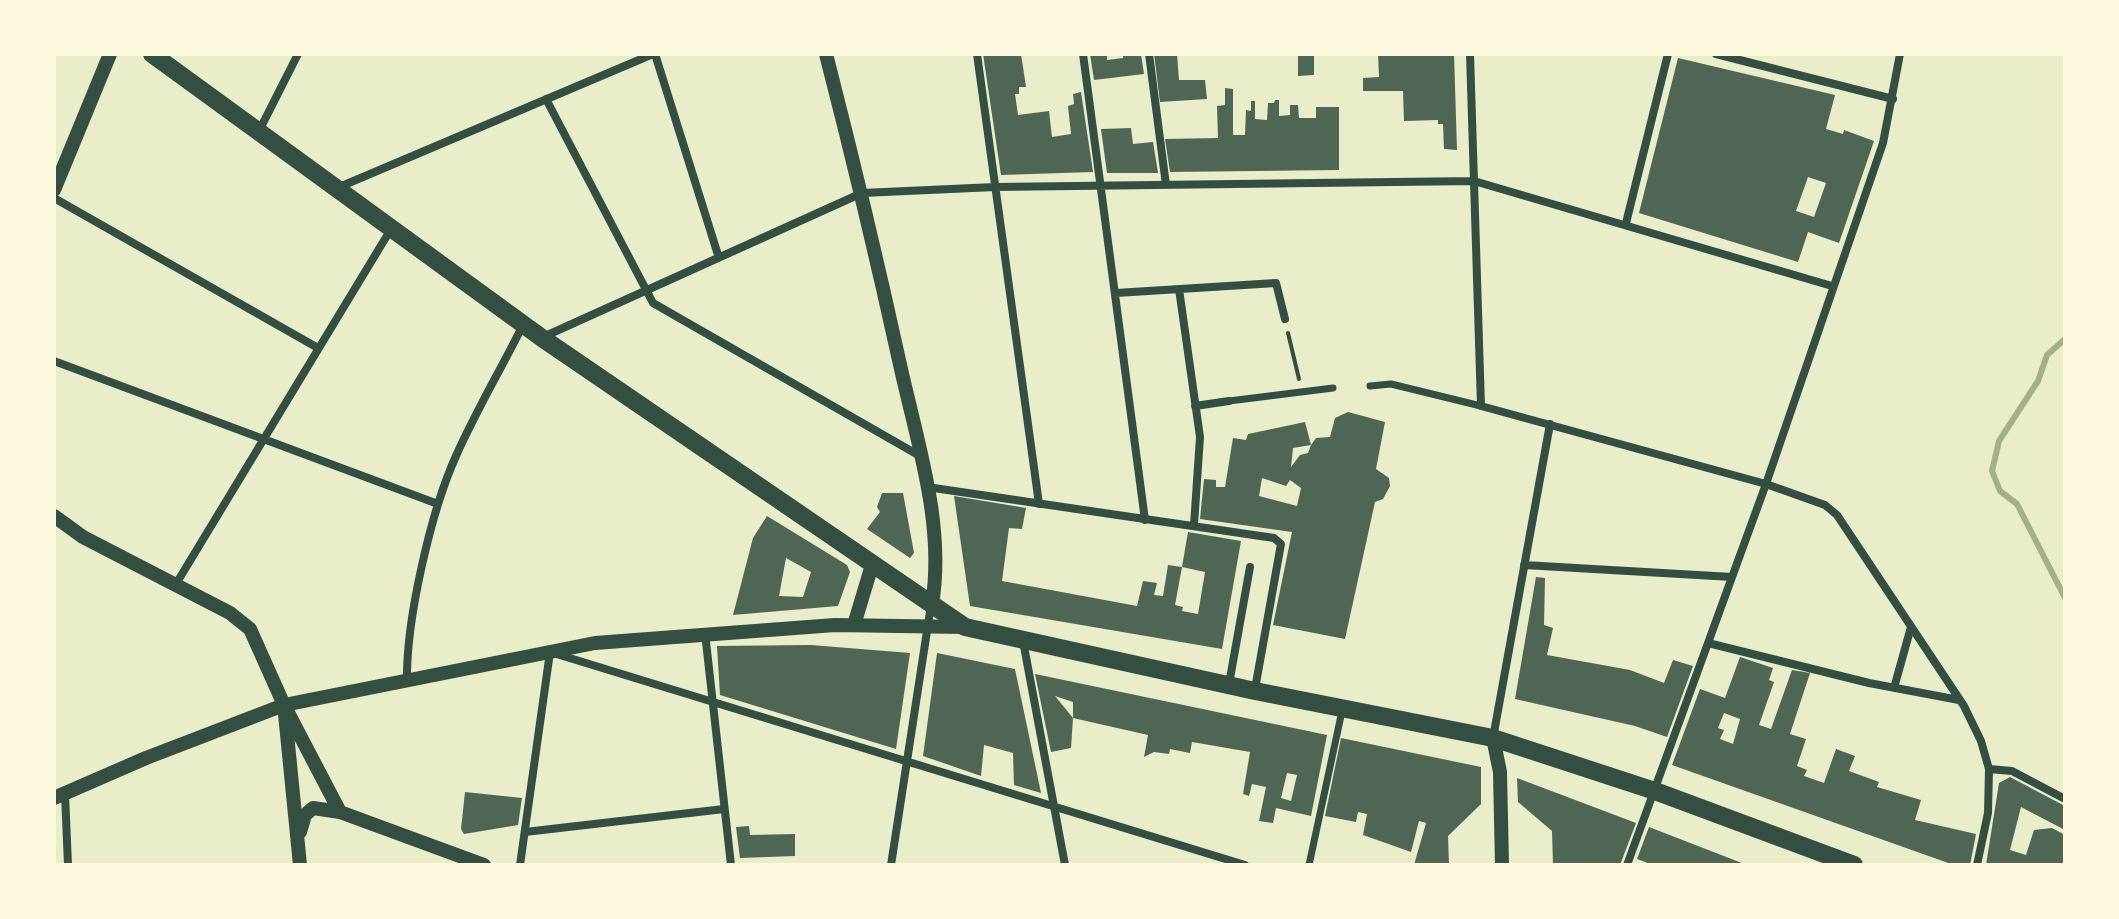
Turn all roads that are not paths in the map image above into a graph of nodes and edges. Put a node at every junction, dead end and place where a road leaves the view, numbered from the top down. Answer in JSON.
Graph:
{"nodes":[{"id":1,"x":110,"y":54,"type":"edge"},
{"id":2,"x":152,"y":54,"type":"edge"},
{"id":3,"x":298,"y":54,"type":"edge"},
{"id":4,"x":654,"y":54,"type":"edge"},
{"id":5,"x":826,"y":54,"type":"edge"},
{"id":6,"x":977,"y":54,"type":"edge"},
{"id":7,"x":1083,"y":54,"type":"edge"},
{"id":8,"x":1149,"y":54,"type":"edge"},
{"id":9,"x":1470,"y":54,"type":"edge"},
{"id":10,"x":1668,"y":54,"type":"edge"},
{"id":11,"x":1716,"y":54,"type":"edge"},
{"id":12,"x":1900,"y":54,"type":"edge"},
{"id":13,"x":546,"y":99,"type":"junction"},
{"id":14,"x":1893,"y":99,"type":"junction"},
{"id":15,"x":259,"y":131,"type":"junction"},
{"id":16,"x":1474,"y":181,"type":"junction"},
{"id":17,"x":1102,"y":184,"type":"junction"},
{"id":18,"x":1166,"y":185,"type":"junction"},
{"id":19,"x":995,"y":187,"type":"junction"},
{"id":20,"x":336,"y":188,"type":"junction"},
{"id":21,"x":54,"y":190,"type":"edge"},
{"id":22,"x":862,"y":193,"type":"junction"},
{"id":23,"x":54,"y":198,"type":"edge"},
{"id":24,"x":1626,"y":223,"type":"junction"},
{"id":25,"x":391,"y":228,"type":"junction"},
{"id":26,"x":718,"y":255,"type":"junction"},
{"id":27,"x":1832,"y":286,"type":"junction"},
{"id":28,"x":646,"y":288,"type":"junction"},
{"id":29,"x":1179,"y":289,"type":"junction"},
{"id":30,"x":1116,"y":293,"type":"junction"},
{"id":31,"x":1285,"y":319,"type":"road end"},
{"id":32,"x":523,"y":324,"type":"junction"},
{"id":33,"x":542,"y":338,"type":"junction"},
{"id":34,"x":318,"y":348,"type":"junction"},
{"id":35,"x":54,"y":361,"type":"edge"},
{"id":36,"x":1370,"y":386,"type":"dead end"},
{"id":37,"x":1333,"y":388,"type":"dead end"},
{"id":38,"x":1229,"y":401,"type":"joint"},
{"id":39,"x":1195,"y":406,"type":"junction"},
{"id":40,"x":1481,"y":406,"type":"junction"},
{"id":41,"x":1550,"y":424,"type":"junction"},
{"id":42,"x":263,"y":439,"type":"junction"},
{"id":43,"x":921,"y":456,"type":"junction"},
{"id":44,"x":1766,"y":484,"type":"junction"},
{"id":45,"x":927,"y":487,"type":"junction"},
{"id":46,"x":438,"y":504,"type":"junction"},
{"id":47,"x":1039,"y":504,"type":"junction"},
{"id":48,"x":54,"y":516,"type":"edge"},
{"id":49,"x":1145,"y":520,"type":"junction"},
{"id":50,"x":1194,"y":525,"type":"junction"},
{"id":51,"x":872,"y":565,"type":"junction"},
{"id":52,"x":1524,"y":565,"type":"junction"},
{"id":53,"x":1250,"y":567,"type":"dead end"},
{"id":54,"x":1732,"y":577,"type":"junction"},
{"id":55,"x":176,"y":584,"type":"junction"},
{"id":56,"x":932,"y":604,"type":"junction"},
{"id":57,"x":927,"y":624,"type":"junction"},
{"id":58,"x":854,"y":625,"type":"junction"},
{"id":59,"x":965,"y":627,"type":"junction"},
{"id":60,"x":1911,"y":627,"type":"junction"},
{"id":61,"x":705,"y":633,"type":"junction"},
{"id":62,"x":1023,"y":640,"type":"junction"},
{"id":63,"x":1708,"y":643,"type":"junction"},
{"id":64,"x":550,"y":652,"type":"junction"},
{"id":65,"x":407,"y":682,"type":"junction"},
{"id":66,"x":1229,"y":685,"type":"junction"},
{"id":67,"x":1894,"y":688,"type":"junction"},
{"id":68,"x":1255,"y":691,"type":"junction"},
{"id":69,"x":1959,"y":700,"type":"junction"},
{"id":70,"x":711,"y":704,"type":"junction"},
{"id":71,"x":284,"y":705,"type":"junction"},
{"id":72,"x":1342,"y":709,"type":"junction"},
{"id":73,"x":1493,"y":738,"type":"junction"},
{"id":74,"x":905,"y":763,"type":"junction"},
{"id":75,"x":1989,"y":769,"type":"junction"},
{"id":76,"x":1655,"y":791,"type":"junction"},
{"id":77,"x":59,"y":796,"type":"edge"},
{"id":78,"x":2065,"y":799,"type":"edge"},
{"id":79,"x":1053,"y":808,"type":"junction"},
{"id":80,"x":724,"y":809,"type":"junction"},
{"id":81,"x":340,"y":812,"type":"junction"},
{"id":82,"x":525,"y":832,"type":"junction"},
{"id":83,"x":299,"y":846,"type":"junction"},
{"id":84,"x":1813,"y":858,"type":"edge"},
{"id":85,"x":68,"y":865,"type":"edge"},
{"id":86,"x":300,"y":865,"type":"edge"},
{"id":87,"x":484,"y":865,"type":"edge"},
{"id":88,"x":520,"y":865,"type":"edge"},
{"id":89,"x":731,"y":865,"type":"edge"},
{"id":90,"x":891,"y":865,"type":"edge"},
{"id":91,"x":1065,"y":865,"type":"edge"},
{"id":92,"x":1245,"y":865,"type":"edge"},
{"id":93,"x":1309,"y":865,"type":"edge"},
{"id":94,"x":1502,"y":865,"type":"edge"},
{"id":95,"x":1627,"y":865,"type":"edge"},
{"id":96,"x":1854,"y":865,"type":"edge"},
{"id":97,"x":1977,"y":865,"type":"edge"}],
"edges":[{"from":1,"to":21,"type":"street"},
{"from":2,"to":15,"type":"main road"},
{"from":3,"to":15,"type":"street"},
{"from":4,"to":13,"type":"street"},
{"from":4,"to":26,"type":"street"},
{"from":5,"to":22,"type":"street"},
{"from":6,"to":19,"type":"street"},
{"from":7,"to":17,"type":"street"},
{"from":8,"to":18,"type":"street"},
{"from":9,"to":16,"type":"street"},
{"from":10,"to":24,"type":"street"},
{"from":11,"to":14,"type":"street"},
{"from":12,"to":14,"type":"street"},
{"from":13,"to":20,"type":"street"},
{"from":13,"to":28,"type":"street"},
{"from":14,"to":27,"type":"street"},
{"from":15,"to":20,"type":"main road"},
{"from":16,"to":18,"type":"street"},
{"from":16,"to":24,"type":"street"},
{"from":16,"to":40,"type":"street"},
{"from":17,"to":18,"type":"street"},
{"from":17,"to":19,"type":"street"},
{"from":17,"to":30,"type":"street"},
{"from":19,"to":22,"type":"street"},
{"from":19,"to":47,"type":"street"},
{"from":20,"to":25,"type":"main road"},
{"from":22,"to":26,"type":"street"},
{"from":22,"to":43,"type":"street"},
{"from":23,"to":34,"type":"street"},
{"from":24,"to":27,"type":"street"},
{"from":25,"to":32,"type":"main road"},
{"from":25,"to":34,"type":"street"},
{"from":26,"to":28,"type":"street"},
{"from":27,"to":44,"type":"street"},
{"from":28,"to":33,"type":"street"},
{"from":28,"to":43,"type":"street"},
{"from":29,"to":30,"type":"street"},
{"from":29,"to":31,"type":"street"},
{"from":29,"to":39,"type":"street"},
{"from":30,"to":49,"type":"street"},
{"from":32,"to":33,"type":"main road"},
{"from":32,"to":46,"type":"street"},
{"from":33,"to":51,"type":"main road"},
{"from":34,"to":42,"type":"street"},
{"from":35,"to":42,"type":"street"},
{"from":36,"to":40,"type":"street"},
{"from":37,"to":38,"type":"street"},
{"from":38,"to":39,"type":"street"},
{"from":39,"to":50,"type":"street"},
{"from":40,"to":41,"type":"street"},
{"from":41,"to":44,"type":"street"},
{"from":41,"to":52,"type":"street"},
{"from":42,"to":46,"type":"street"},
{"from":42,"to":55,"type":"street"},
{"from":43,"to":45,"type":"street"},
{"from":44,"to":54,"type":"street"},
{"from":44,"to":60,"type":"street"},
{"from":45,"to":47,"type":"street"},
{"from":45,"to":56,"type":"street"},
{"from":46,"to":65,"type":"street"},
{"from":47,"to":49,"type":"street"},
{"from":48,"to":55,"type":"street"},
{"from":49,"to":50,"type":"street"},
{"from":50,"to":68,"type":"street"},
{"from":51,"to":56,"type":"main road"},
{"from":51,"to":58,"type":"street"},
{"from":52,"to":54,"type":"street"},
{"from":52,"to":73,"type":"street"},
{"from":53,"to":66,"type":"street"},
{"from":54,"to":63,"type":"street"},
{"from":55,"to":71,"type":"street"},
{"from":56,"to":57,"type":"street"},
{"from":56,"to":59,"type":"main road"},
{"from":57,"to":58,"type":"street"},
{"from":57,"to":59,"type":"street"},
{"from":57,"to":74,"type":"street"},
{"from":58,"to":61,"type":"street"},
{"from":59,"to":62,"type":"main road"},
{"from":60,"to":67,"type":"street"},
{"from":60,"to":69,"type":"street"},
{"from":61,"to":64,"type":"street"},
{"from":61,"to":70,"type":"street"},
{"from":62,"to":66,"type":"main road"},
{"from":62,"to":79,"type":"street"},
{"from":63,"to":67,"type":"street"},
{"from":63,"to":76,"type":"street"},
{"from":64,"to":65,"type":"street"},
{"from":64,"to":70,"type":"street"},
{"from":64,"to":82,"type":"street"},
{"from":65,"to":71,"type":"street"},
{"from":66,"to":68,"type":"main road"},
{"from":67,"to":69,"type":"street"},
{"from":68,"to":72,"type":"main road"},
{"from":69,"to":75,"type":"street"},
{"from":70,"to":74,"type":"street"},
{"from":70,"to":80,"type":"street"},
{"from":71,"to":77,"type":"street"},
{"from":71,"to":81,"type":"street"},
{"from":71,"to":83,"type":"street"},
{"from":72,"to":73,"type":"main road"},
{"from":72,"to":93,"type":"street"},
{"from":73,"to":76,"type":"main road"},
{"from":73,"to":94,"type":"street"},
{"from":74,"to":79,"type":"street"},
{"from":74,"to":90,"type":"street"},
{"from":75,"to":78,"type":"street"},
{"from":75,"to":97,"type":"street"},
{"from":76,"to":84,"type":"main road"},
{"from":76,"to":95,"type":"street"},
{"from":77,"to":85,"type":"street"},
{"from":79,"to":91,"type":"street"},
{"from":79,"to":92,"type":"street"},
{"from":80,"to":82,"type":"street"},
{"from":80,"to":89,"type":"street"},
{"from":81,"to":83,"type":"street"},
{"from":81,"to":87,"type":"street"},
{"from":82,"to":88,"type":"street"},
{"from":83,"to":86,"type":"street"},
{"from":84,"to":96,"type":"main road"}]}
